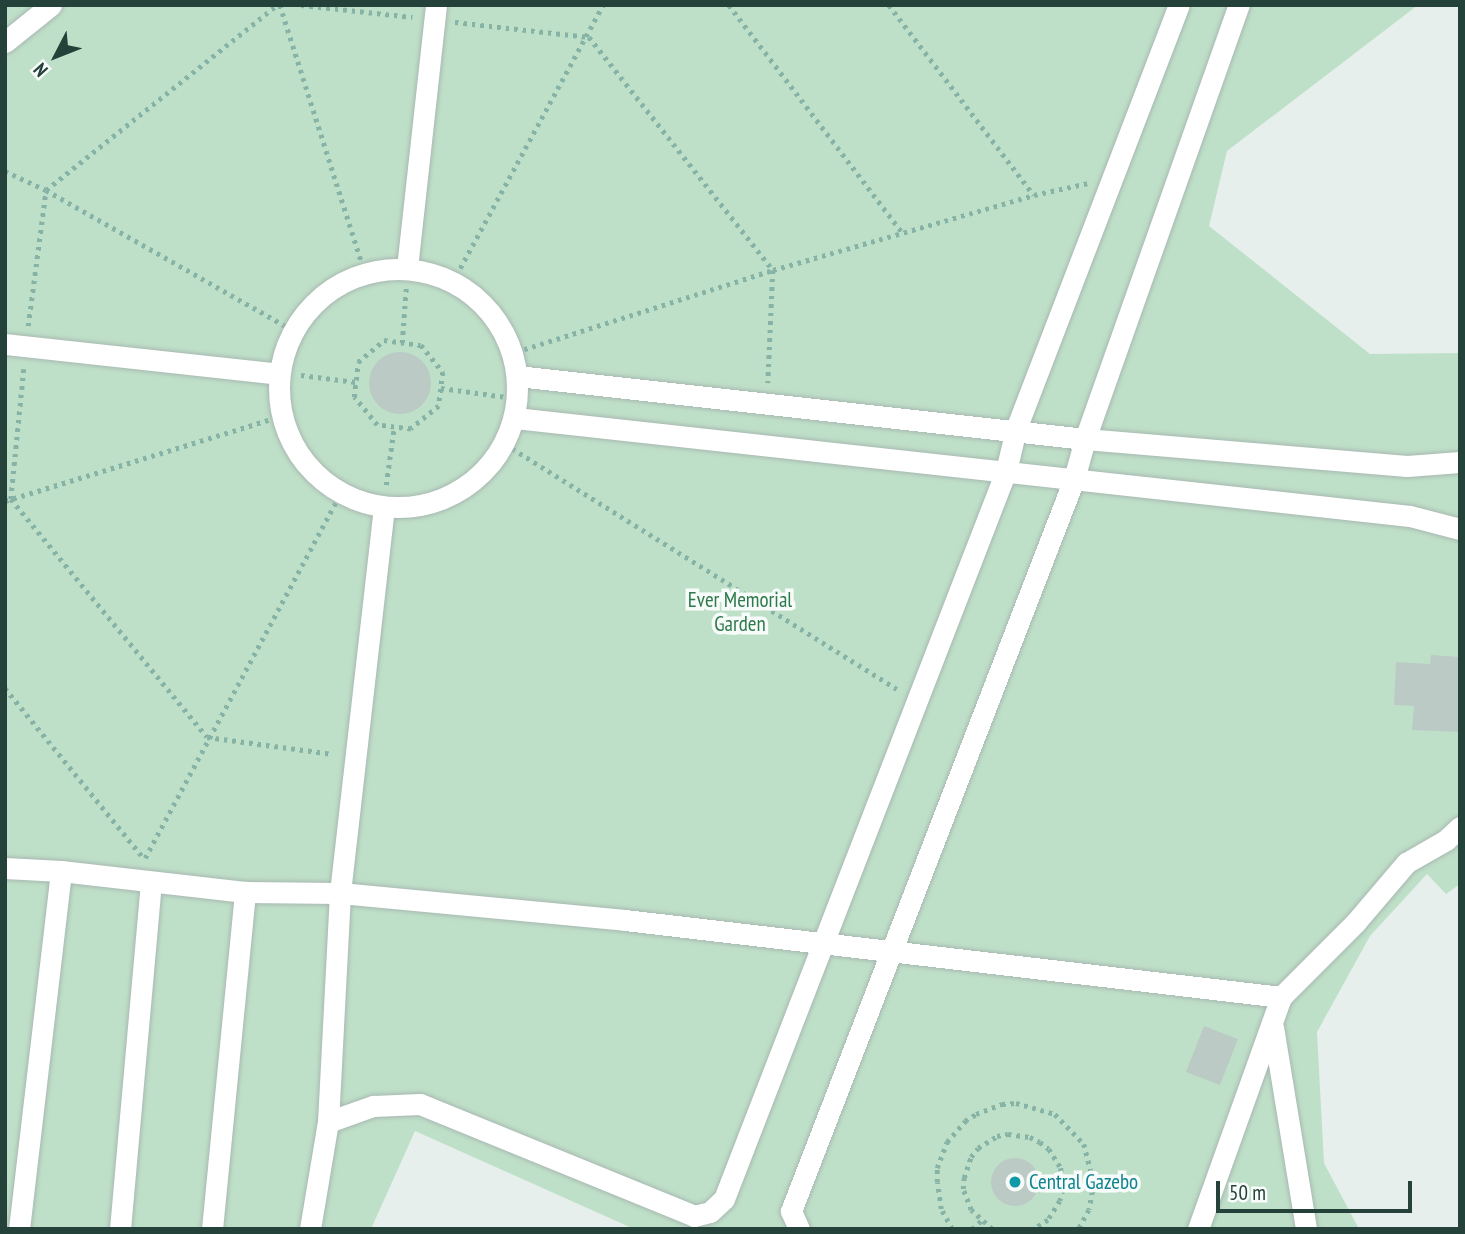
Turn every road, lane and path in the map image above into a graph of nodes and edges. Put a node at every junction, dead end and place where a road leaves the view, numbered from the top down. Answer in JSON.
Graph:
{"nodes":[{"id":1,"x":51,"y":5,"type":"edge"},
{"id":2,"x":279,"y":5,"type":"edge"},
{"id":3,"x":301,"y":5,"type":"edge"},
{"id":4,"x":603,"y":5,"type":"edge"},
{"id":5,"x":729,"y":5,"type":"edge"},
{"id":6,"x":888,"y":5,"type":"edge"},
{"id":7,"x":1179,"y":5,"type":"edge"},
{"id":8,"x":1239,"y":5,"type":"edge"},
{"id":9,"x":435,"y":12,"type":"edge"},
{"id":10,"x":589,"y":37,"type":"junction"},
{"id":11,"x":5,"y":42,"type":"edge"},
{"id":12,"x":5,"y":171,"type":"edge"},
{"id":13,"x":1113,"y":178,"type":"junction"},
{"id":14,"x":46,"y":190,"type":"junction"},
{"id":15,"x":1034,"y":195,"type":"junction"},
{"id":16,"x":903,"y":233,"type":"junction"},
{"id":17,"x":407,"y":268,"type":"junction"},
{"id":18,"x":364,"y":270,"type":"junction"},
{"id":19,"x":773,"y":270,"type":"junction"},
{"id":20,"x":452,"y":283,"type":"junction"},
{"id":21,"x":290,"y":329,"type":"junction"},
{"id":22,"x":402,"y":342,"type":"junction"},
{"id":23,"x":16,"y":345,"type":"edge"},
{"id":24,"x":514,"y":352,"type":"junction"},
{"id":25,"x":279,"y":374,"type":"junction"},
{"id":26,"x":517,"y":376,"type":"junction"},
{"id":27,"x":356,"y":382,"type":"junction"},
{"id":28,"x":440,"y":388,"type":"junction"},
{"id":29,"x":767,"y":402,"type":"junction"},
{"id":30,"x":516,"y":408,"type":"junction"},
{"id":31,"x":282,"y":416,"type":"junction"},
{"id":32,"x":394,"y":427,"type":"junction"},
{"id":33,"x":1016,"y":429,"type":"junction"},
{"id":34,"x":1085,"y":439,"type":"junction"},
{"id":35,"x":505,"y":444,"type":"junction"},
{"id":36,"x":1460,"y":462,"type":"edge"},
{"id":37,"x":1006,"y":471,"type":"junction"},
{"id":38,"x":1074,"y":479,"type":"junction"},
{"id":39,"x":341,"y":492,"type":"junction"},
{"id":40,"x":8,"y":500,"type":"edge"},
{"id":41,"x":383,"y":506,"type":"junction"},
{"id":42,"x":1460,"y":529,"type":"edge"},
{"id":43,"x":5,"y":688,"type":"edge"},
{"id":44,"x":916,"y":700,"type":"junction"},
{"id":45,"x":207,"y":737,"type":"junction"},
{"id":46,"x":355,"y":757,"type":"junction"},
{"id":47,"x":1460,"y":827,"type":"edge"},
{"id":48,"x":144,"y":859,"type":"junction"},
{"id":49,"x":5,"y":869,"type":"edge"},
{"id":50,"x":61,"y":872,"type":"junction"},
{"id":51,"x":142,"y":882,"type":"junction"},
{"id":52,"x":245,"y":892,"type":"junction"},
{"id":53,"x":340,"y":893,"type":"junction"},
{"id":54,"x":824,"y":945,"type":"junction"},
{"id":55,"x":894,"y":951,"type":"junction"},
{"id":56,"x":1281,"y":997,"type":"junction"},
{"id":57,"x":1273,"y":1026,"type":"junction"},
{"id":58,"x":328,"y":1122,"type":"junction"},
{"id":59,"x":981,"y":1221,"type":"junction"},
{"id":60,"x":19,"y":1229,"type":"edge"},
{"id":61,"x":120,"y":1229,"type":"edge"},
{"id":62,"x":212,"y":1229,"type":"edge"},
{"id":63,"x":310,"y":1229,"type":"edge"},
{"id":64,"x":799,"y":1229,"type":"edge"},
{"id":65,"x":952,"y":1229,"type":"edge"},
{"id":66,"x":972,"y":1229,"type":"edge"},
{"id":67,"x":992,"y":1229,"type":"edge"},
{"id":68,"x":1034,"y":1229,"type":"edge"},
{"id":69,"x":1079,"y":1229,"type":"edge"},
{"id":70,"x":1198,"y":1229,"type":"edge"},
{"id":71,"x":1306,"y":1229,"type":"edge"}],
"edges":[{"from":1,"to":11,"type":"lane"},
{"from":2,"to":14,"type":"path"},
{"from":2,"to":18,"type":"path"},
{"from":3,"to":9,"type":"path"},
{"from":4,"to":10,"type":"path"},
{"from":5,"to":16,"type":"path"},
{"from":6,"to":15,"type":"path"},
{"from":7,"to":13,"type":"lane"},
{"from":8,"to":34,"type":"lane"},
{"from":9,"to":10,"type":"path"},
{"from":9,"to":17,"type":"lane"},
{"from":10,"to":19,"type":"path"},
{"from":10,"to":20,"type":"path"},
{"from":12,"to":14,"type":"path"},
{"from":13,"to":15,"type":"path"},
{"from":13,"to":33,"type":"lane"},
{"from":14,"to":21,"type":"path"},
{"from":14,"to":23,"type":"path"},
{"from":15,"to":16,"type":"path"},
{"from":16,"to":19,"type":"path"},
{"from":17,"to":18,"type":"lane"},
{"from":17,"to":20,"type":"lane"},
{"from":17,"to":22,"type":"path"},
{"from":18,"to":21,"type":"lane"},
{"from":19,"to":24,"type":"path"},
{"from":19,"to":29,"type":"path"},
{"from":20,"to":24,"type":"lane"},
{"from":21,"to":25,"type":"lane"},
{"from":22,"to":27,"type":"path"},
{"from":22,"to":28,"type":"path"},
{"from":23,"to":25,"type":"lane"},
{"from":23,"to":40,"type":"path"},
{"from":24,"to":26,"type":"lane"},
{"from":25,"to":27,"type":"path"},
{"from":25,"to":31,"type":"lane"},
{"from":26,"to":29,"type":"lane"},
{"from":26,"to":30,"type":"lane"},
{"from":27,"to":32,"type":"path"},
{"from":28,"to":30,"type":"path"},
{"from":28,"to":32,"type":"path"},
{"from":29,"to":33,"type":"lane"},
{"from":30,"to":35,"type":"lane"},
{"from":30,"to":37,"type":"lane"},
{"from":31,"to":39,"type":"lane"},
{"from":31,"to":40,"type":"path"},
{"from":32,"to":41,"type":"path"},
{"from":33,"to":34,"type":"lane"},
{"from":33,"to":37,"type":"lane"},
{"from":34,"to":36,"type":"lane"},
{"from":34,"to":38,"type":"lane"},
{"from":35,"to":41,"type":"lane"},
{"from":35,"to":44,"type":"path"},
{"from":37,"to":38,"type":"lane"},
{"from":37,"to":44,"type":"lane"},
{"from":38,"to":42,"type":"lane"},
{"from":38,"to":55,"type":"lane"},
{"from":39,"to":41,"type":"lane"},
{"from":39,"to":45,"type":"path"},
{"from":40,"to":45,"type":"path"},
{"from":41,"to":46,"type":"lane"},
{"from":43,"to":48,"type":"path"},
{"from":44,"to":54,"type":"lane"},
{"from":45,"to":46,"type":"path"},
{"from":45,"to":48,"type":"path"},
{"from":46,"to":53,"type":"lane"},
{"from":47,"to":56,"type":"lane"},
{"from":48,"to":51,"type":"path"},
{"from":49,"to":50,"type":"lane"},
{"from":50,"to":51,"type":"lane"},
{"from":50,"to":60,"type":"lane"},
{"from":51,"to":52,"type":"lane"},
{"from":51,"to":61,"type":"lane"},
{"from":52,"to":53,"type":"lane"},
{"from":52,"to":62,"type":"lane"},
{"from":53,"to":54,"type":"lane"},
{"from":53,"to":58,"type":"lane"},
{"from":54,"to":55,"type":"lane"},
{"from":54,"to":58,"type":"lane"},
{"from":55,"to":56,"type":"lane"},
{"from":55,"to":64,"type":"lane"},
{"from":56,"to":57,"type":"lane"},
{"from":57,"to":70,"type":"lane"},
{"from":57,"to":71,"type":"lane"},
{"from":58,"to":63,"type":"lane"},
{"from":59,"to":66,"type":"path"},
{"from":59,"to":67,"type":"path"},
{"from":59,"to":68,"type":"path"},
{"from":65,"to":69,"type":"path"}]}
